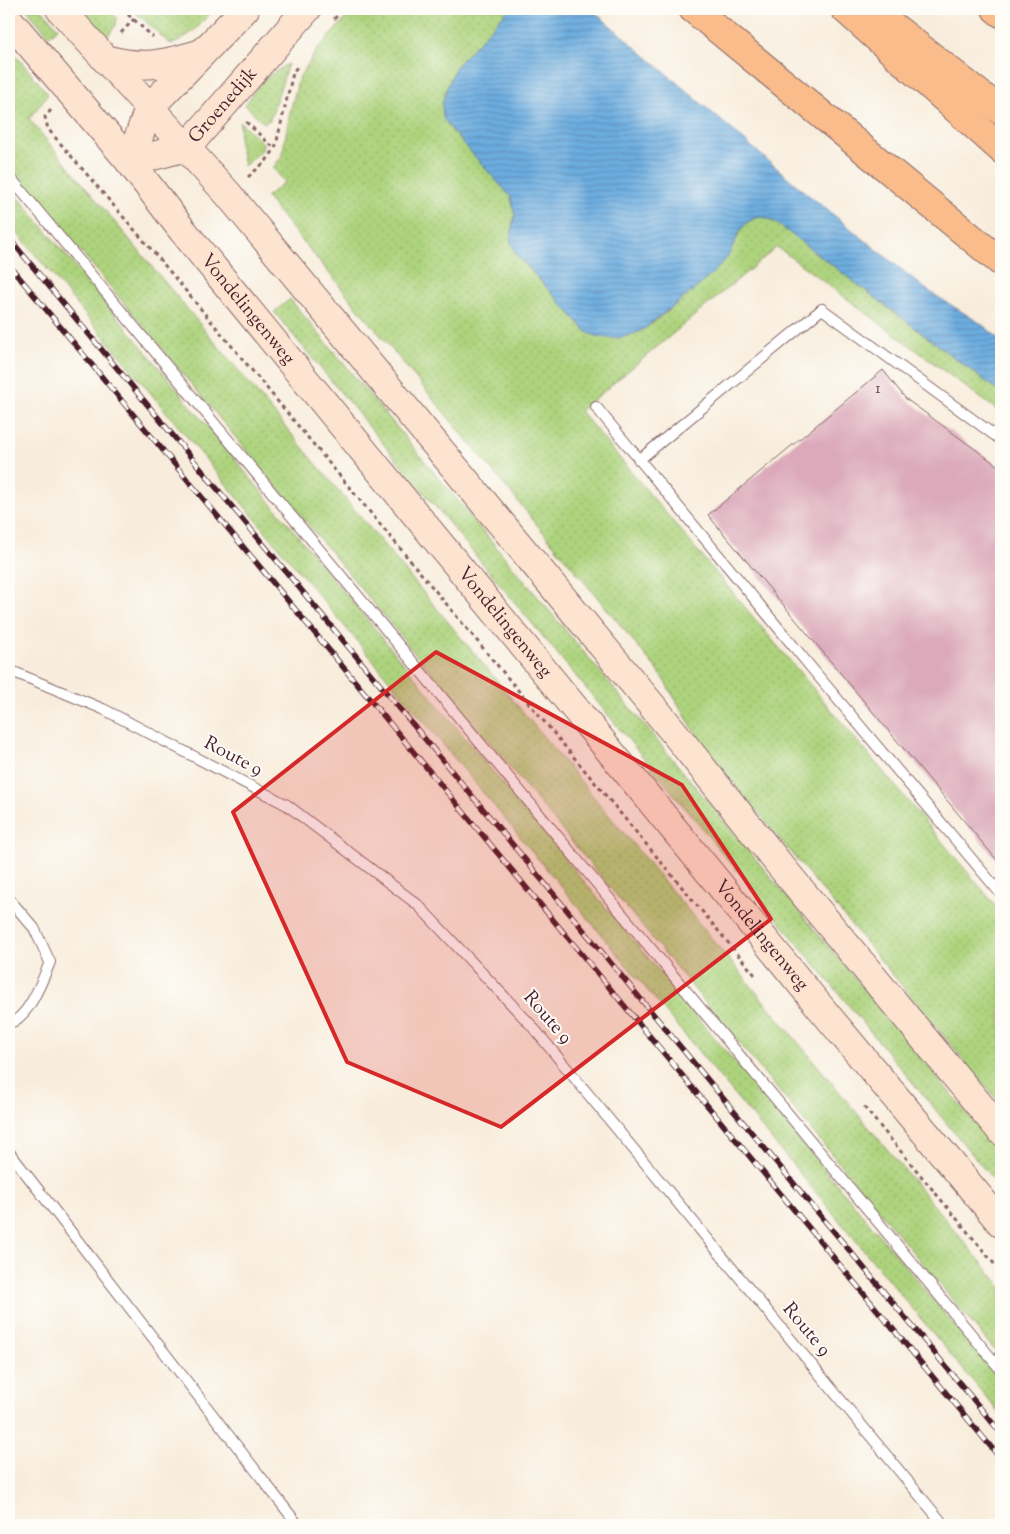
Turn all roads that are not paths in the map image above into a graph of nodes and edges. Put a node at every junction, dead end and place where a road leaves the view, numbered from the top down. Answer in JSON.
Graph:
{"nodes":[{"id":1,"x":60,"y":9,"type":"edge"},
{"id":2,"x":245,"y":9,"type":"edge"},
{"id":3,"x":307,"y":9,"type":"edge"},
{"id":4,"x":693,"y":9,"type":"edge"},
{"id":5,"x":845,"y":9,"type":"edge"},
{"id":6,"x":871,"y":9,"type":"edge"},
{"id":7,"x":996,"y":9,"type":"edge"},
{"id":8,"x":1001,"y":13,"type":"edge"},
{"id":9,"x":9,"y":20,"type":"edge"},
{"id":10,"x":200,"y":54,"type":"junction"},
{"id":11,"x":105,"y":59,"type":"junction"},
{"id":12,"x":149,"y":108,"type":"junction"},
{"id":13,"x":1001,"y":111,"type":"edge"},
{"id":14,"x":187,"y":147,"type":"junction"},
{"id":15,"x":1001,"y":149,"type":"edge"},
{"id":16,"x":130,"y":162,"type":"junction"},
{"id":17,"x":9,"y":176,"type":"edge"},
{"id":18,"x":1001,"y":262,"type":"edge"},
{"id":19,"x":596,"y":407,"type":"dead end"},
{"id":20,"x":1001,"y":440,"type":"edge"},
{"id":21,"x":639,"y":460,"type":"junction"},
{"id":22,"x":9,"y":670,"type":"edge"},
{"id":23,"x":1001,"y":894,"type":"edge"},
{"id":24,"x":9,"y":899,"type":"edge"},
{"id":25,"x":9,"y":1023,"type":"edge"},
{"id":26,"x":1001,"y":1130,"type":"edge"},
{"id":27,"x":9,"y":1152,"type":"edge"},
{"id":28,"x":1001,"y":1223,"type":"edge"},
{"id":29,"x":1001,"y":1370,"type":"edge"},
{"id":30,"x":298,"y":1525,"type":"edge"},
{"id":31,"x":944,"y":1525,"type":"edge"}],
"edges":[{"from":1,"to":11,"type":"main road"},
{"from":2,"to":10,"type":"main road"},
{"from":3,"to":14,"type":"main road","name":"Groenedijk"},
{"from":4,"to":18,"type":"highway"},
{"from":5,"to":15,"type":"highway"},
{"from":6,"to":13,"type":"highway"},
{"from":7,"to":8,"type":"highway"},
{"from":9,"to":16,"type":"main road","name":"Vondelingenweg"},
{"from":10,"to":11,"type":"main road"},
{"from":10,"to":12,"type":"main road"},
{"from":11,"to":12,"type":"main road"},
{"from":12,"to":14,"type":"main road"},
{"from":12,"to":16,"type":"main road"},
{"from":14,"to":16,"type":"main road","name":"Groenedijk"},
{"from":14,"to":26,"type":"main road"},
{"from":16,"to":28,"type":"main road","name":"Vondelingenweg"},
{"from":17,"to":29,"type":"lane"},
{"from":19,"to":21,"type":"lane"},
{"from":20,"to":21,"type":"lane"},
{"from":21,"to":23,"type":"lane"},
{"from":22,"to":31,"type":"lane","name":"Route 9"},
{"from":24,"to":25,"type":"lane"},
{"from":27,"to":30,"type":"lane"}]}
